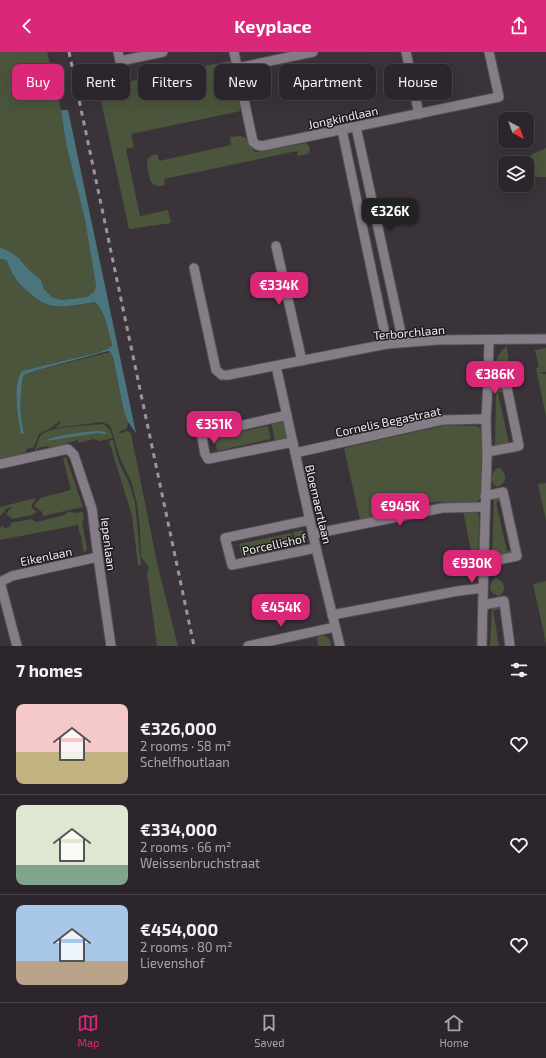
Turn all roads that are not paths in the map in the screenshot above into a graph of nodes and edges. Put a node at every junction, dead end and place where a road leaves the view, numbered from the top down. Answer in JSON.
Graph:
{"nodes":[{"id":1,"x":118,"y":52,"type":"edge"},
{"id":2,"x":163,"y":52,"type":"edge"},
{"id":3,"x":234,"y":52,"type":"edge"},
{"id":4,"x":313,"y":52,"type":"edge"},
{"id":5,"x":406,"y":52,"type":"edge"},
{"id":6,"x":489,"y":52,"type":"edge"},
{"id":7,"x":236,"y":64,"type":"edge"},
{"id":8,"x":256,"y":64,"type":"edge"},
{"id":9,"x":244,"y":100,"type":"edge"},
{"id":10,"x":419,"y":114,"type":"junction"},
{"id":11,"x":356,"y":127,"type":"junction"},
{"id":12,"x":342,"y":130,"type":"junction"},
{"id":13,"x":276,"y":246,"type":"dead end"},
{"id":14,"x":194,"y":268,"type":"dead end"},
{"id":15,"x":546,"y":339,"type":"edge"},
{"id":16,"x":489,"y":340,"type":"junction"},
{"id":17,"x":403,"y":342,"type":"junction"},
{"id":18,"x":387,"y":344,"type":"junction"},
{"id":19,"x":302,"y":361,"type":"junction"},
{"id":20,"x":276,"y":366,"type":"junction"},
{"id":21,"x":488,"y":385,"type":"junction"},
{"id":22,"x":287,"y":415,"type":"junction"},
{"id":23,"x":486,"y":419,"type":"junction"},
{"id":24,"x":293,"y":442,"type":"junction"},
{"id":25,"x":487,"y":452,"type":"junction"},
{"id":26,"x":295,"y":453,"type":"junction"},
{"id":27,"x":0,"y":464,"type":"edge"},
{"id":28,"x":485,"y":496,"type":"junction"},
{"id":29,"x":484,"y":506,"type":"junction"},
{"id":30,"x":310,"y":520,"type":"junction"},
{"id":31,"x":313,"y":534,"type":"junction"},
{"id":32,"x":316,"y":548,"type":"junction"},
{"id":33,"x":98,"y":557,"type":"junction"},
{"id":34,"x":484,"y":563,"type":"junction"},
{"id":35,"x":0,"y":582,"type":"edge"},
{"id":36,"x":483,"y":588,"type":"junction"},
{"id":37,"x":482,"y":605,"type":"junction"},
{"id":38,"x":332,"y":615,"type":"junction"},
{"id":39,"x":335,"y":627,"type":"junction"},
{"id":40,"x":17,"y":646,"type":"edge"},
{"id":41,"x":111,"y":646,"type":"edge"},
{"id":42,"x":248,"y":646,"type":"edge"},
{"id":43,"x":340,"y":646,"type":"edge"},
{"id":44,"x":482,"y":646,"type":"edge"},
{"id":45,"x":510,"y":646,"type":"edge"}],
"edges":[{"from":1,"to":2,"type":"street"},
{"from":3,"to":7,"type":"street"},
{"from":4,"to":8,"type":"street"},
{"from":5,"to":10,"type":"street"},
{"from":6,"to":10,"type":"street","name":"Jongkindlaan"},
{"from":9,"to":12,"type":"street","name":"Jongkindlaan"},
{"from":10,"to":11,"type":"street","name":"Jongkindlaan"},
{"from":11,"to":12,"type":"street","name":"Jongkindlaan"},
{"from":11,"to":17,"type":"street"},
{"from":12,"to":18,"type":"street"},
{"from":13,"to":19,"type":"street"},
{"from":14,"to":20,"type":"street","name":"Terborchlaan"},
{"from":15,"to":16,"type":"street","name":"Terborchlaan"},
{"from":16,"to":17,"type":"street","name":"Terborchlaan"},
{"from":16,"to":21,"type":"street"},
{"from":17,"to":18,"type":"street","name":"Terborchlaan"},
{"from":18,"to":19,"type":"street","name":"Terborchlaan"},
{"from":19,"to":20,"type":"street","name":"Terborchlaan"},
{"from":20,"to":22,"type":"street","name":"Bloemaertlaan"},
{"from":21,"to":23,"type":"street"},
{"from":21,"to":25,"type":"street"},
{"from":22,"to":24,"type":"street","name":"Bloemaertlaan"},
{"from":22,"to":24,"type":"street"},
{"from":23,"to":25,"type":"street"},
{"from":23,"to":26,"type":"street","name":"Cornelis Begastraat"},
{"from":24,"to":26,"type":"street","name":"Bloemaertlaan"},
{"from":25,"to":28,"type":"street"},
{"from":26,"to":30,"type":"street","name":"Bloemaertlaan"},
{"from":27,"to":33,"type":"street","name":"Iepenlaan"},
{"from":28,"to":29,"type":"street"},
{"from":28,"to":34,"type":"street"},
{"from":29,"to":31,"type":"street"},
{"from":29,"to":34,"type":"street"},
{"from":30,"to":31,"type":"street","name":"Bloemaertlaan"},
{"from":30,"to":32,"type":"street","name":"Porcellishof"},
{"from":31,"to":32,"type":"street","name":"Bloemaertlaan"},
{"from":32,"to":38,"type":"street","name":"Bloemaertlaan"},
{"from":33,"to":35,"type":"street","name":"Eikenlaan"},
{"from":33,"to":41,"type":"street","name":"Iepenlaan"},
{"from":34,"to":36,"type":"street"},
{"from":35,"to":40,"type":"street"},
{"from":36,"to":37,"type":"street"},
{"from":36,"to":38,"type":"street"},
{"from":37,"to":44,"type":"street"},
{"from":37,"to":45,"type":"street"},
{"from":38,"to":39,"type":"street","name":"Bloemaertlaan"},
{"from":39,"to":42,"type":"street"},
{"from":39,"to":43,"type":"street","name":"Bloemaertlaan"}]}
